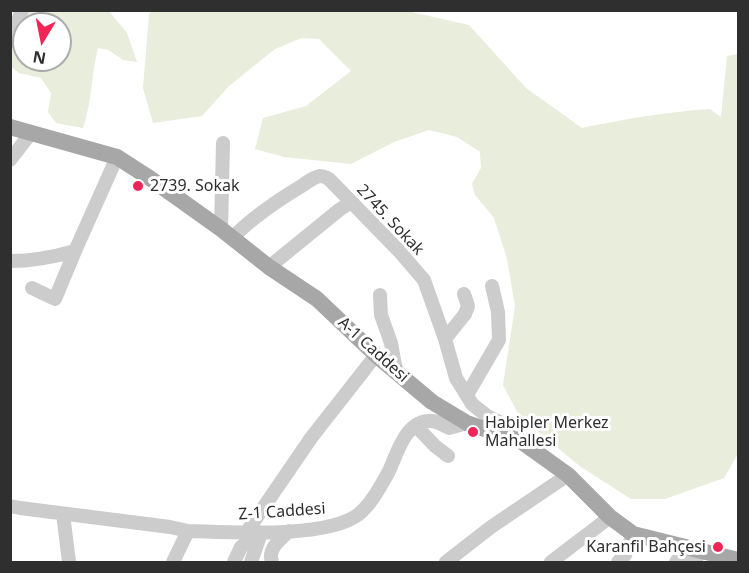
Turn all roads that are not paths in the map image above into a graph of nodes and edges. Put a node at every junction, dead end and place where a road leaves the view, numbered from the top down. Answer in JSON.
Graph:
{"nodes":[{"id":1,"x":22,"y":10,"type":"edge"},
{"id":2,"x":10,"y":41,"type":"edge"},
{"id":3,"x":10,"y":127,"type":"edge"},
{"id":4,"x":31,"y":133,"type":"junction"},
{"id":5,"x":223,"y":143,"type":"dead end"},
{"id":6,"x":117,"y":157,"type":"junction"},
{"id":7,"x":10,"y":160,"type":"edge"},
{"id":8,"x":351,"y":202,"type":"junction"},
{"id":9,"x":226,"y":233,"type":"junction"},
{"id":10,"x":75,"y":251,"type":"junction"},
{"id":11,"x":10,"y":261,"type":"edge"},
{"id":12,"x":269,"y":267,"type":"junction"},
{"id":13,"x":492,"y":286,"type":"dead end"},
{"id":14,"x":32,"y":288,"type":"dead end"},
{"id":15,"x":464,"y":294,"type":"dead end"},
{"id":16,"x":380,"y":295,"type":"dead end"},
{"id":17,"x":445,"y":339,"type":"junction"},
{"id":18,"x":376,"y":355,"type":"junction"},
{"id":19,"x":396,"y":371,"type":"junction"},
{"id":20,"x":467,"y":395,"type":"junction"},
{"id":21,"x":467,"y":423,"type":"junction"},
{"id":22,"x":416,"y":426,"type":"junction"},
{"id":23,"x":522,"y":442,"type":"junction"},
{"id":24,"x":448,"y":456,"type":"dead end"},
{"id":25,"x":568,"y":475,"type":"junction"},
{"id":26,"x":10,"y":506,"type":"edge"},
{"id":27,"x":63,"y":514,"type":"junction"},
{"id":28,"x":610,"y":517,"type":"junction"},
{"id":29,"x":188,"y":531,"type":"junction"},
{"id":30,"x":289,"y":531,"type":"junction"},
{"id":31,"x":254,"y":533,"type":"junction"},
{"id":32,"x":633,"y":534,"type":"junction"},
{"id":33,"x":580,"y":539,"type":"junction"},
{"id":34,"x":694,"y":554,"type":"edge"},
{"id":35,"x":738,"y":560,"type":"edge"},
{"id":36,"x":69,"y":562,"type":"edge"},
{"id":37,"x":173,"y":562,"type":"edge"},
{"id":38,"x":234,"y":562,"type":"edge"},
{"id":39,"x":251,"y":562,"type":"edge"},
{"id":40,"x":272,"y":562,"type":"edge"},
{"id":41,"x":446,"y":562,"type":"edge"},
{"id":42,"x":551,"y":562,"type":"edge"},
{"id":43,"x":570,"y":562,"type":"edge"},
{"id":44,"x":618,"y":562,"type":"edge"},
{"id":45,"x":676,"y":562,"type":"edge"}],
"edges":[{"from":1,"to":2,"type":"street"},
{"from":3,"to":4,"type":"main road","name":"A-1 Caddesi"},
{"from":4,"to":6,"type":"main road","name":"A-1 Caddesi"},
{"from":4,"to":7,"type":"street"},
{"from":5,"to":9,"type":"street"},
{"from":6,"to":9,"type":"main road","name":"A-1 Caddesi"},
{"from":6,"to":10,"type":"street"},
{"from":8,"to":9,"type":"street","name":"2745. Sokak"},
{"from":8,"to":12,"type":"street"},
{"from":8,"to":17,"type":"street","name":"2745. Sokak"},
{"from":9,"to":12,"type":"main road","name":"A-1 Caddesi"},
{"from":10,"to":11,"type":"street"},
{"from":10,"to":14,"type":"street"},
{"from":12,"to":18,"type":"main road","name":"A-1 Caddesi"},
{"from":13,"to":20,"type":"street"},
{"from":15,"to":17,"type":"street"},
{"from":16,"to":19,"type":"street"},
{"from":17,"to":20,"type":"street","name":"2745. Sokak"},
{"from":18,"to":19,"type":"main road","name":"A-1 Caddesi"},
{"from":18,"to":31,"type":"street"},
{"from":19,"to":21,"type":"main road","name":"A-1 Caddesi"},
{"from":20,"to":23,"type":"street","name":"2745. Sokak"},
{"from":21,"to":22,"type":"street"},
{"from":21,"to":23,"type":"main road","name":"A-1 Caddesi"},
{"from":22,"to":24,"type":"street"},
{"from":22,"to":30,"type":"street","name":"Z-1 Caddesi"},
{"from":23,"to":25,"type":"main road","name":"A-1 Caddesi"},
{"from":25,"to":28,"type":"main road","name":"A-1 Caddesi"},
{"from":25,"to":41,"type":"street"},
{"from":26,"to":27,"type":"street","name":"Z-1 Caddesi"},
{"from":27,"to":29,"type":"street","name":"Z-1 Caddesi"},
{"from":27,"to":36,"type":"street"},
{"from":28,"to":32,"type":"main road","name":"A-1 Caddesi"},
{"from":28,"to":33,"type":"street"},
{"from":29,"to":31,"type":"street","name":"Z-1 Caddesi"},
{"from":29,"to":37,"type":"street"},
{"from":30,"to":31,"type":"street","name":"Z-1 Caddesi"},
{"from":30,"to":40,"type":"street"},
{"from":31,"to":38,"type":"street"},
{"from":31,"to":39,"type":"street"},
{"from":32,"to":34,"type":"main road","name":"A-1 Caddesi"},
{"from":32,"to":44,"type":"street"},
{"from":33,"to":42,"type":"street"},
{"from":33,"to":43,"type":"street"},
{"from":34,"to":35,"type":"main road","name":"A-1 Caddesi"},
{"from":34,"to":45,"type":"street"}]}
